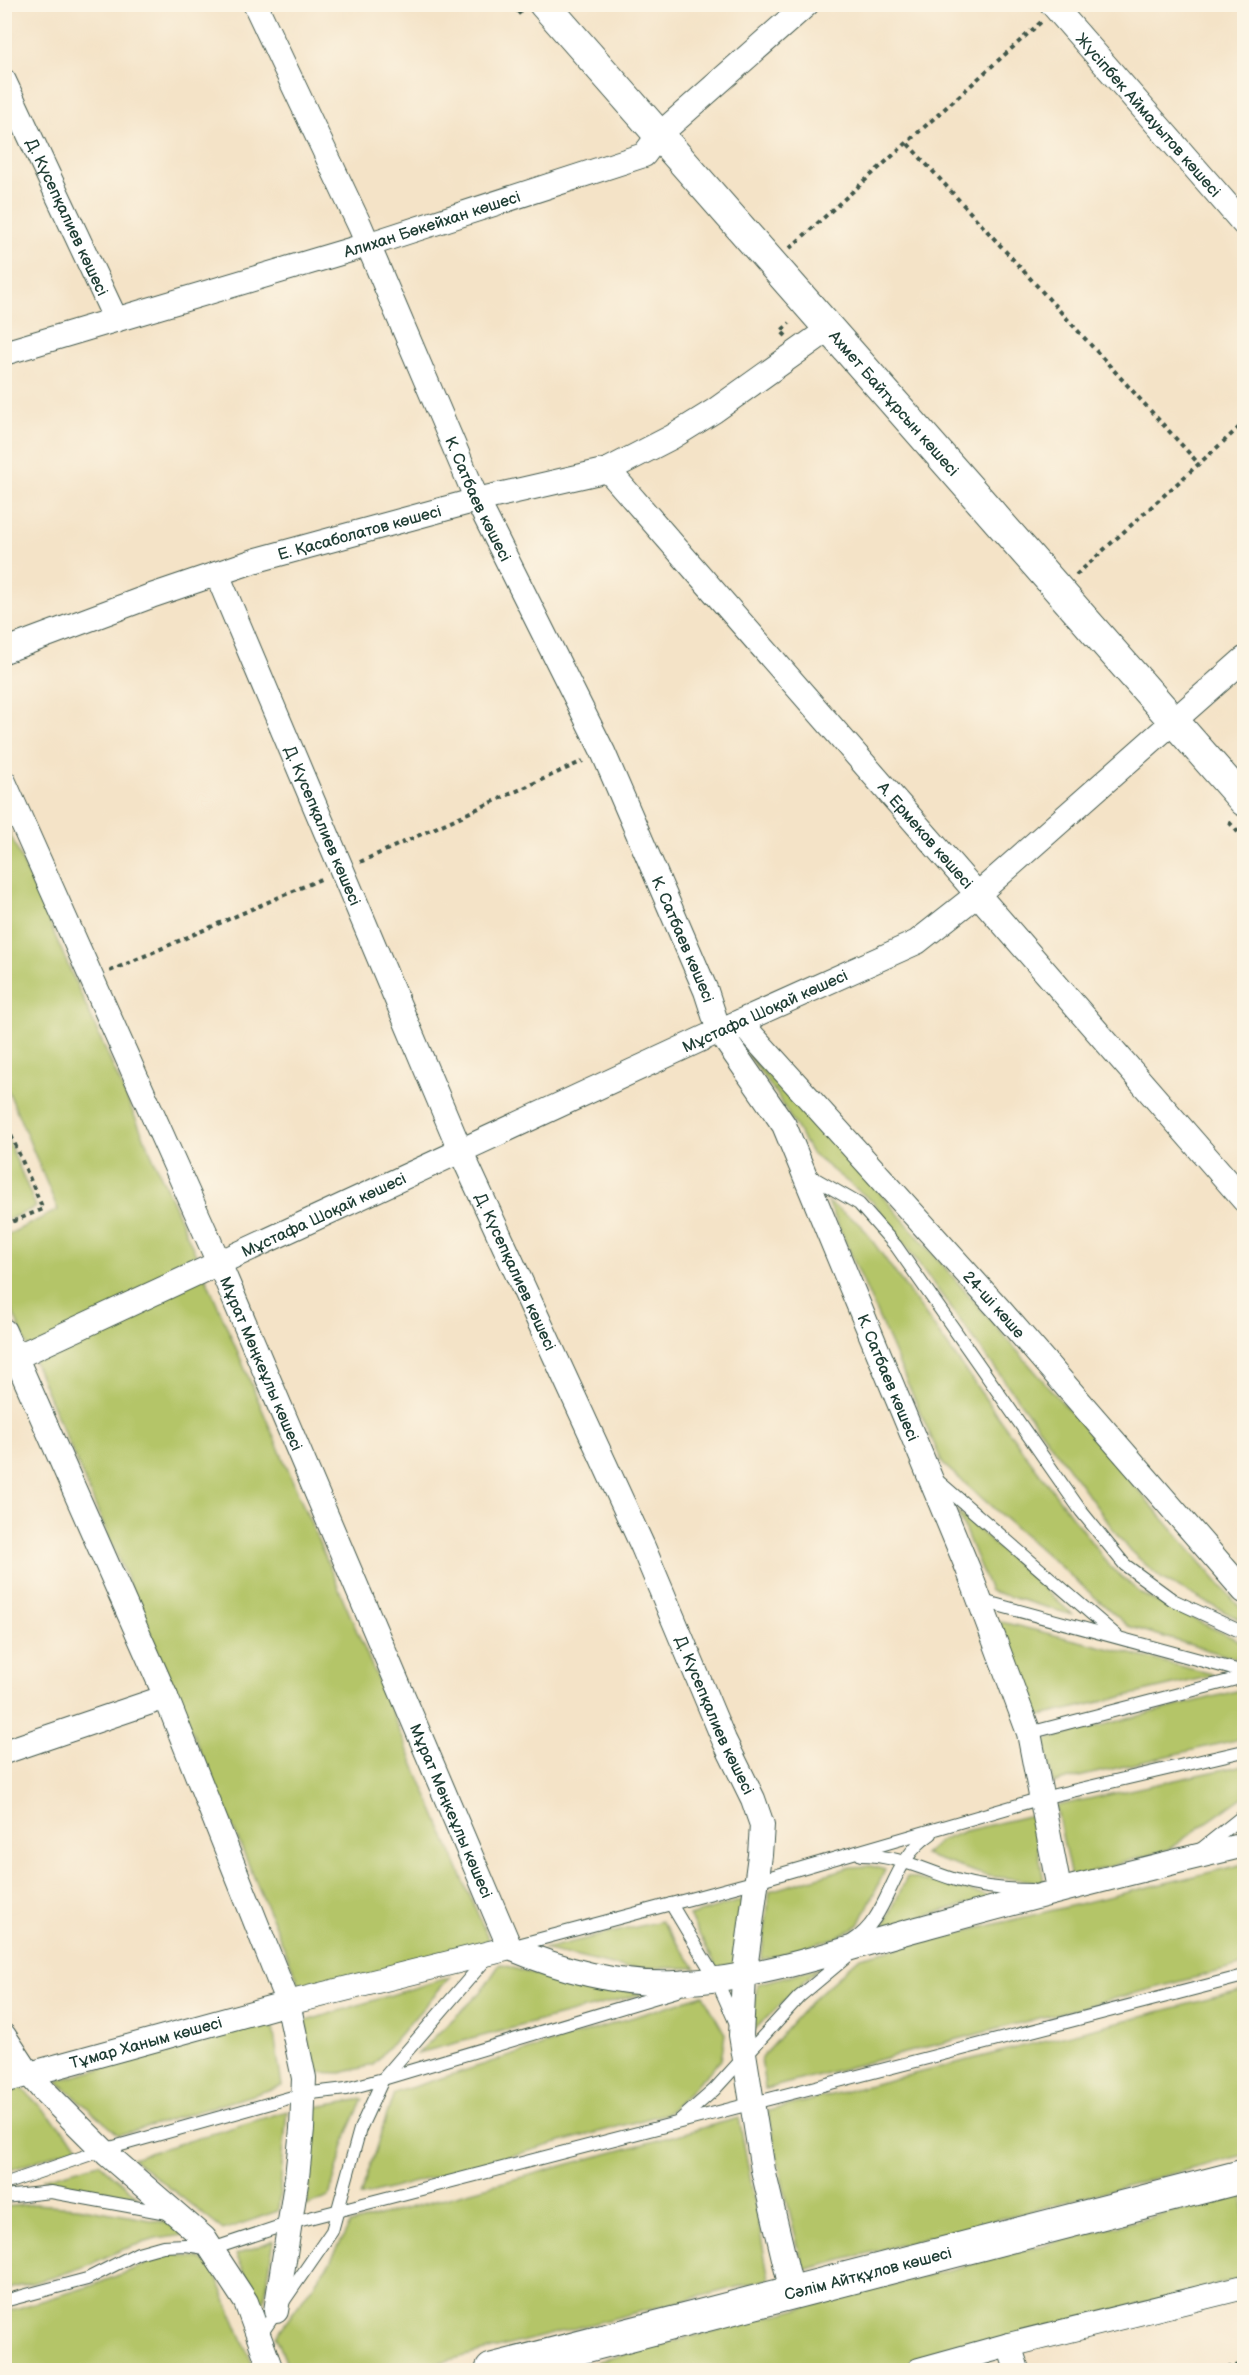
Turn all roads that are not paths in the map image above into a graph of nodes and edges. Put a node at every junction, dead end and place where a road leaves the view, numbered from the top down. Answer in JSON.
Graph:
{"nodes":[{"id":1,"x":255,"y":4,"type":"edge"},
{"id":2,"x":544,"y":4,"type":"edge"},
{"id":3,"x":807,"y":4,"type":"edge"},
{"id":4,"x":1054,"y":7,"type":"edge"},
{"id":5,"x":4,"y":81,"type":"edge"},
{"id":6,"x":659,"y":135,"type":"junction"},
{"id":7,"x":1245,"y":224,"type":"edge"},
{"id":8,"x":367,"y":245,"type":"junction"},
{"id":9,"x":116,"y":320,"type":"junction"},
{"id":10,"x":829,"y":329,"type":"junction"},
{"id":11,"x":4,"y":353,"type":"edge"},
{"id":12,"x":608,"y":470,"type":"junction"},
{"id":13,"x":477,"y":500,"type":"junction"},
{"id":14,"x":217,"y":574,"type":"junction"},
{"id":15,"x":4,"y":651,"type":"edge"},
{"id":16,"x":1245,"y":658,"type":"edge"},
{"id":17,"x":1175,"y":721,"type":"junction"},
{"id":18,"x":4,"y":782,"type":"edge"},
{"id":19,"x":1234,"y":808,"type":"edge"},
{"id":20,"x":978,"y":894,"type":"junction"},
{"id":21,"x":729,"y":1027,"type":"junction"},
{"id":22,"x":461,"y":1152,"type":"junction"},
{"id":23,"x":803,"y":1172,"type":"junction"},
{"id":24,"x":1245,"y":1200,"type":"edge"},
{"id":25,"x":219,"y":1263,"type":"junction"},
{"id":26,"x":4,"y":1331,"type":"edge"},
{"id":27,"x":16,"y":1357,"type":"junction"},
{"id":28,"x":927,"y":1471,"type":"junction"},
{"id":29,"x":1245,"y":1591,"type":"edge"},
{"id":30,"x":979,"y":1600,"type":"junction"},
{"id":31,"x":1245,"y":1633,"type":"edge"},
{"id":32,"x":1120,"y":1638,"type":"junction"},
{"id":33,"x":1245,"y":1672,"type":"edge"},
{"id":34,"x":1245,"y":1677,"type":"edge"},
{"id":35,"x":166,"y":1697,"type":"junction"},
{"id":36,"x":1029,"y":1733,"type":"junction"},
{"id":37,"x":1245,"y":1751,"type":"edge"},
{"id":38,"x":4,"y":1752,"type":"edge"},
{"id":39,"x":1042,"y":1798,"type":"junction"},
{"id":40,"x":1245,"y":1815,"type":"edge"},
{"id":41,"x":942,"y":1827,"type":"junction"},
{"id":42,"x":1245,"y":1845,"type":"edge"},
{"id":43,"x":849,"y":1854,"type":"junction"},
{"id":44,"x":1190,"y":1858,"type":"junction"},
{"id":45,"x":903,"y":1861,"type":"junction"},
{"id":46,"x":757,"y":1881,"type":"junction"},
{"id":47,"x":1059,"y":1889,"type":"junction"},
{"id":48,"x":671,"y":1904,"type":"junction"},
{"id":49,"x":874,"y":1941,"type":"junction"},
{"id":50,"x":502,"y":1950,"type":"junction"},
{"id":51,"x":834,"y":1952,"type":"junction"},
{"id":52,"x":1245,"y":1976,"type":"edge"},
{"id":53,"x":744,"y":1977,"type":"junction"},
{"id":54,"x":716,"y":1979,"type":"junction"},
{"id":55,"x":288,"y":2003,"type":"junction"},
{"id":56,"x":4,"y":2036,"type":"edge"},
{"id":57,"x":743,"y":2045,"type":"junction"},
{"id":58,"x":29,"y":2074,"type":"junction"},
{"id":59,"x":383,"y":2079,"type":"junction"},
{"id":60,"x":4,"y":2081,"type":"edge"},
{"id":61,"x":303,"y":2094,"type":"junction"},
{"id":62,"x":752,"y":2103,"type":"junction"},
{"id":63,"x":677,"y":2123,"type":"junction"},
{"id":64,"x":103,"y":2150,"type":"junction"},
{"id":65,"x":1245,"y":2176,"type":"edge"},
{"id":66,"x":4,"y":2185,"type":"edge"},
{"id":67,"x":51,"y":2192,"type":"junction"},
{"id":68,"x":4,"y":2197,"type":"edge"},
{"id":69,"x":337,"y":2213,"type":"junction"},
{"id":70,"x":177,"y":2214,"type":"junction"},
{"id":71,"x":290,"y":2223,"type":"junction"},
{"id":72,"x":212,"y":2249,"type":"junction"},
{"id":73,"x":1245,"y":2287,"type":"edge"},
{"id":74,"x":792,"y":2292,"type":"junction"},
{"id":75,"x":4,"y":2301,"type":"edge"},
{"id":76,"x":276,"y":2311,"type":"junction"},
{"id":77,"x":259,"y":2337,"type":"junction"},
{"id":78,"x":1008,"y":2345,"type":"junction"},
{"id":79,"x":537,"y":2365,"type":"edge"},
{"id":80,"x":272,"y":2370,"type":"edge"},
{"id":81,"x":492,"y":2370,"type":"edge"},
{"id":82,"x":919,"y":2370,"type":"edge"},
{"id":83,"x":1017,"y":2370,"type":"edge"}],
"edges":[{"from":1,"to":8,"type":"street","name":"К. Сатбаев көшесі"},
{"from":2,"to":6,"type":"street","name":"Ахмет Байтұрсын көшесі"},
{"from":3,"to":6,"type":"street","name":"Алихан Бөкейхан көшесі"},
{"from":4,"to":7,"type":"street","name":"Жүсіпбек Аймауытов көшесі"},
{"from":5,"to":9,"type":"street","name":"Д. Күсепқалиев көшесі"},
{"from":6,"to":8,"type":"street","name":"Алихан Бөкейхан көшесі"},
{"from":6,"to":10,"type":"street","name":"Ахмет Байтұрсын көшесі"},
{"from":8,"to":9,"type":"street","name":"Алихан Бөкейхан көшесі"},
{"from":8,"to":13,"type":"street","name":"К. Сатбаев көшесі"},
{"from":9,"to":11,"type":"street","name":"Алихан Бөкейхан көшесі"},
{"from":10,"to":12,"type":"street","name":"Е. Қасаболатов көшесі"},
{"from":10,"to":17,"type":"street","name":"Ахмет Байтұрсын көшесі"},
{"from":12,"to":13,"type":"street","name":"Е. Қасаболатов көшесі"},
{"from":12,"to":20,"type":"street","name":"А. Ермеков көшесі"},
{"from":13,"to":14,"type":"street","name":"Е. Қасаболатов көшесі"},
{"from":13,"to":21,"type":"street","name":"К. Сатбаев көшесі"},
{"from":14,"to":15,"type":"street","name":"Е. Қасаболатов көшесі"},
{"from":14,"to":22,"type":"street","name":"Д. Күсепқалиев көшесі"},
{"from":16,"to":17,"type":"street","name":"Мұстафа Шоқай көшесі"},
{"from":17,"to":19,"type":"street","name":"Ахмет Байтұрсын көшесі"},
{"from":17,"to":20,"type":"street","name":"Мұстафа Шоқай көшесі"},
{"from":18,"to":25,"type":"street","name":"Мұрат Мөңкеұлы көшесі"},
{"from":20,"to":21,"type":"street","name":"Мұстафа Шоқай көшесі"},
{"from":20,"to":24,"type":"street","name":"А. Ермеков көшесі"},
{"from":21,"to":22,"type":"street","name":"Мұстафа Шоқай көшесі"},
{"from":21,"to":23,"type":"street","name":"К. Сатбаев көшесі"},
{"from":21,"to":29,"type":"street","name":"24-ші көше"},
{"from":22,"to":25,"type":"street","name":"Мұстафа Шоқай көшесі"},
{"from":22,"to":46,"type":"street","name":"Д. Күсепқалиев көшесі"},
{"from":23,"to":28,"type":"street","name":"К. Сатбаев көшесі"},
{"from":23,"to":31,"type":"lane"},
{"from":25,"to":27,"type":"street","name":"Мұстафа Шоқай көшесі"},
{"from":25,"to":50,"type":"street","name":"Мұрат Мөңкеұлы көшесі"},
{"from":26,"to":27,"type":"street"},
{"from":27,"to":35,"type":"street"},
{"from":28,"to":30,"type":"street","name":"К. Сатбаев көшесі"},
{"from":28,"to":32,"type":"lane"},
{"from":30,"to":32,"type":"lane"},
{"from":30,"to":36,"type":"street","name":"К. Сатбаев көшесі"},
{"from":32,"to":33,"type":"lane"},
{"from":34,"to":36,"type":"lane"},
{"from":35,"to":38,"type":"street"},
{"from":35,"to":55,"type":"street"},
{"from":36,"to":39,"type":"street","name":"К. Сатбаев көшесі"},
{"from":37,"to":39,"type":"lane"},
{"from":39,"to":41,"type":"lane"},
{"from":39,"to":47,"type":"street","name":"К. Сатбаев көшесі"},
{"from":40,"to":44,"type":"lane"},
{"from":41,"to":43,"type":"lane"},
{"from":41,"to":45,"type":"lane"},
{"from":42,"to":44,"type":"street"},
{"from":43,"to":45,"type":"lane"},
{"from":43,"to":46,"type":"lane"},
{"from":44,"to":47,"type":"street"},
{"from":45,"to":47,"type":"lane"},
{"from":45,"to":51,"type":"lane"},
{"from":46,"to":48,"type":"lane"},
{"from":46,"to":53,"type":"street","name":"Д. Күсепқалиев көшесі"},
{"from":47,"to":49,"type":"street"},
{"from":48,"to":50,"type":"lane"},
{"from":48,"to":54,"type":"lane"},
{"from":49,"to":51,"type":"street"},
{"from":49,"to":57,"type":"lane"},
{"from":50,"to":54,"type":"street"},
{"from":50,"to":55,"type":"street","name":"Тұмар Ханым көшесі"},
{"from":50,"to":59,"type":"lane"},
{"from":51,"to":53,"type":"street"},
{"from":52,"to":62,"type":"lane"},
{"from":53,"to":54,"type":"street"},
{"from":53,"to":57,"type":"street","name":"Д. Күсепқалиев көшесі"},
{"from":54,"to":57,"type":"lane"},
{"from":54,"to":59,"type":"lane"},
{"from":55,"to":58,"type":"street","name":"Тұмар Ханым көшесі"},
{"from":55,"to":61,"type":"street"},
{"from":56,"to":58,"type":"street"},
{"from":57,"to":62,"type":"street","name":"Д. Күсепқалиев көшесі"},
{"from":57,"to":63,"type":"lane"},
{"from":58,"to":60,"type":"street","name":"Тұмар Ханым көшесі"},
{"from":58,"to":64,"type":"street"},
{"from":59,"to":61,"type":"lane"},
{"from":59,"to":69,"type":"lane"},
{"from":61,"to":64,"type":"lane"},
{"from":61,"to":71,"type":"street"},
{"from":62,"to":63,"type":"lane"},
{"from":62,"to":74,"type":"street","name":"Д. Күсепқалиев көшесі"},
{"from":63,"to":69,"type":"lane"},
{"from":64,"to":66,"type":"lane"},
{"from":64,"to":70,"type":"street"},
{"from":65,"to":74,"type":"highway","name":"Сәлім Айтқұлов көшесі"},
{"from":66,"to":67,"type":"lane"},
{"from":67,"to":68,"type":"lane"},
{"from":67,"to":70,"type":"lane"},
{"from":69,"to":71,"type":"lane"},
{"from":69,"to":76,"type":"lane"},
{"from":70,"to":72,"type":"street"},
{"from":71,"to":72,"type":"lane"},
{"from":71,"to":76,"type":"street"},
{"from":72,"to":75,"type":"lane"},
{"from":72,"to":77,"type":"street"},
{"from":73,"to":78,"type":"street"},
{"from":74,"to":79,"type":"highway","name":"Сәлім Айтқұлов көшесі"},
{"from":76,"to":77,"type":"lane"},
{"from":77,"to":80,"type":"street"},
{"from":78,"to":82,"type":"street"},
{"from":78,"to":83,"type":"street"},
{"from":79,"to":81,"type":"highway","name":"Сәлім Айтқұлов көшесі"}]}
